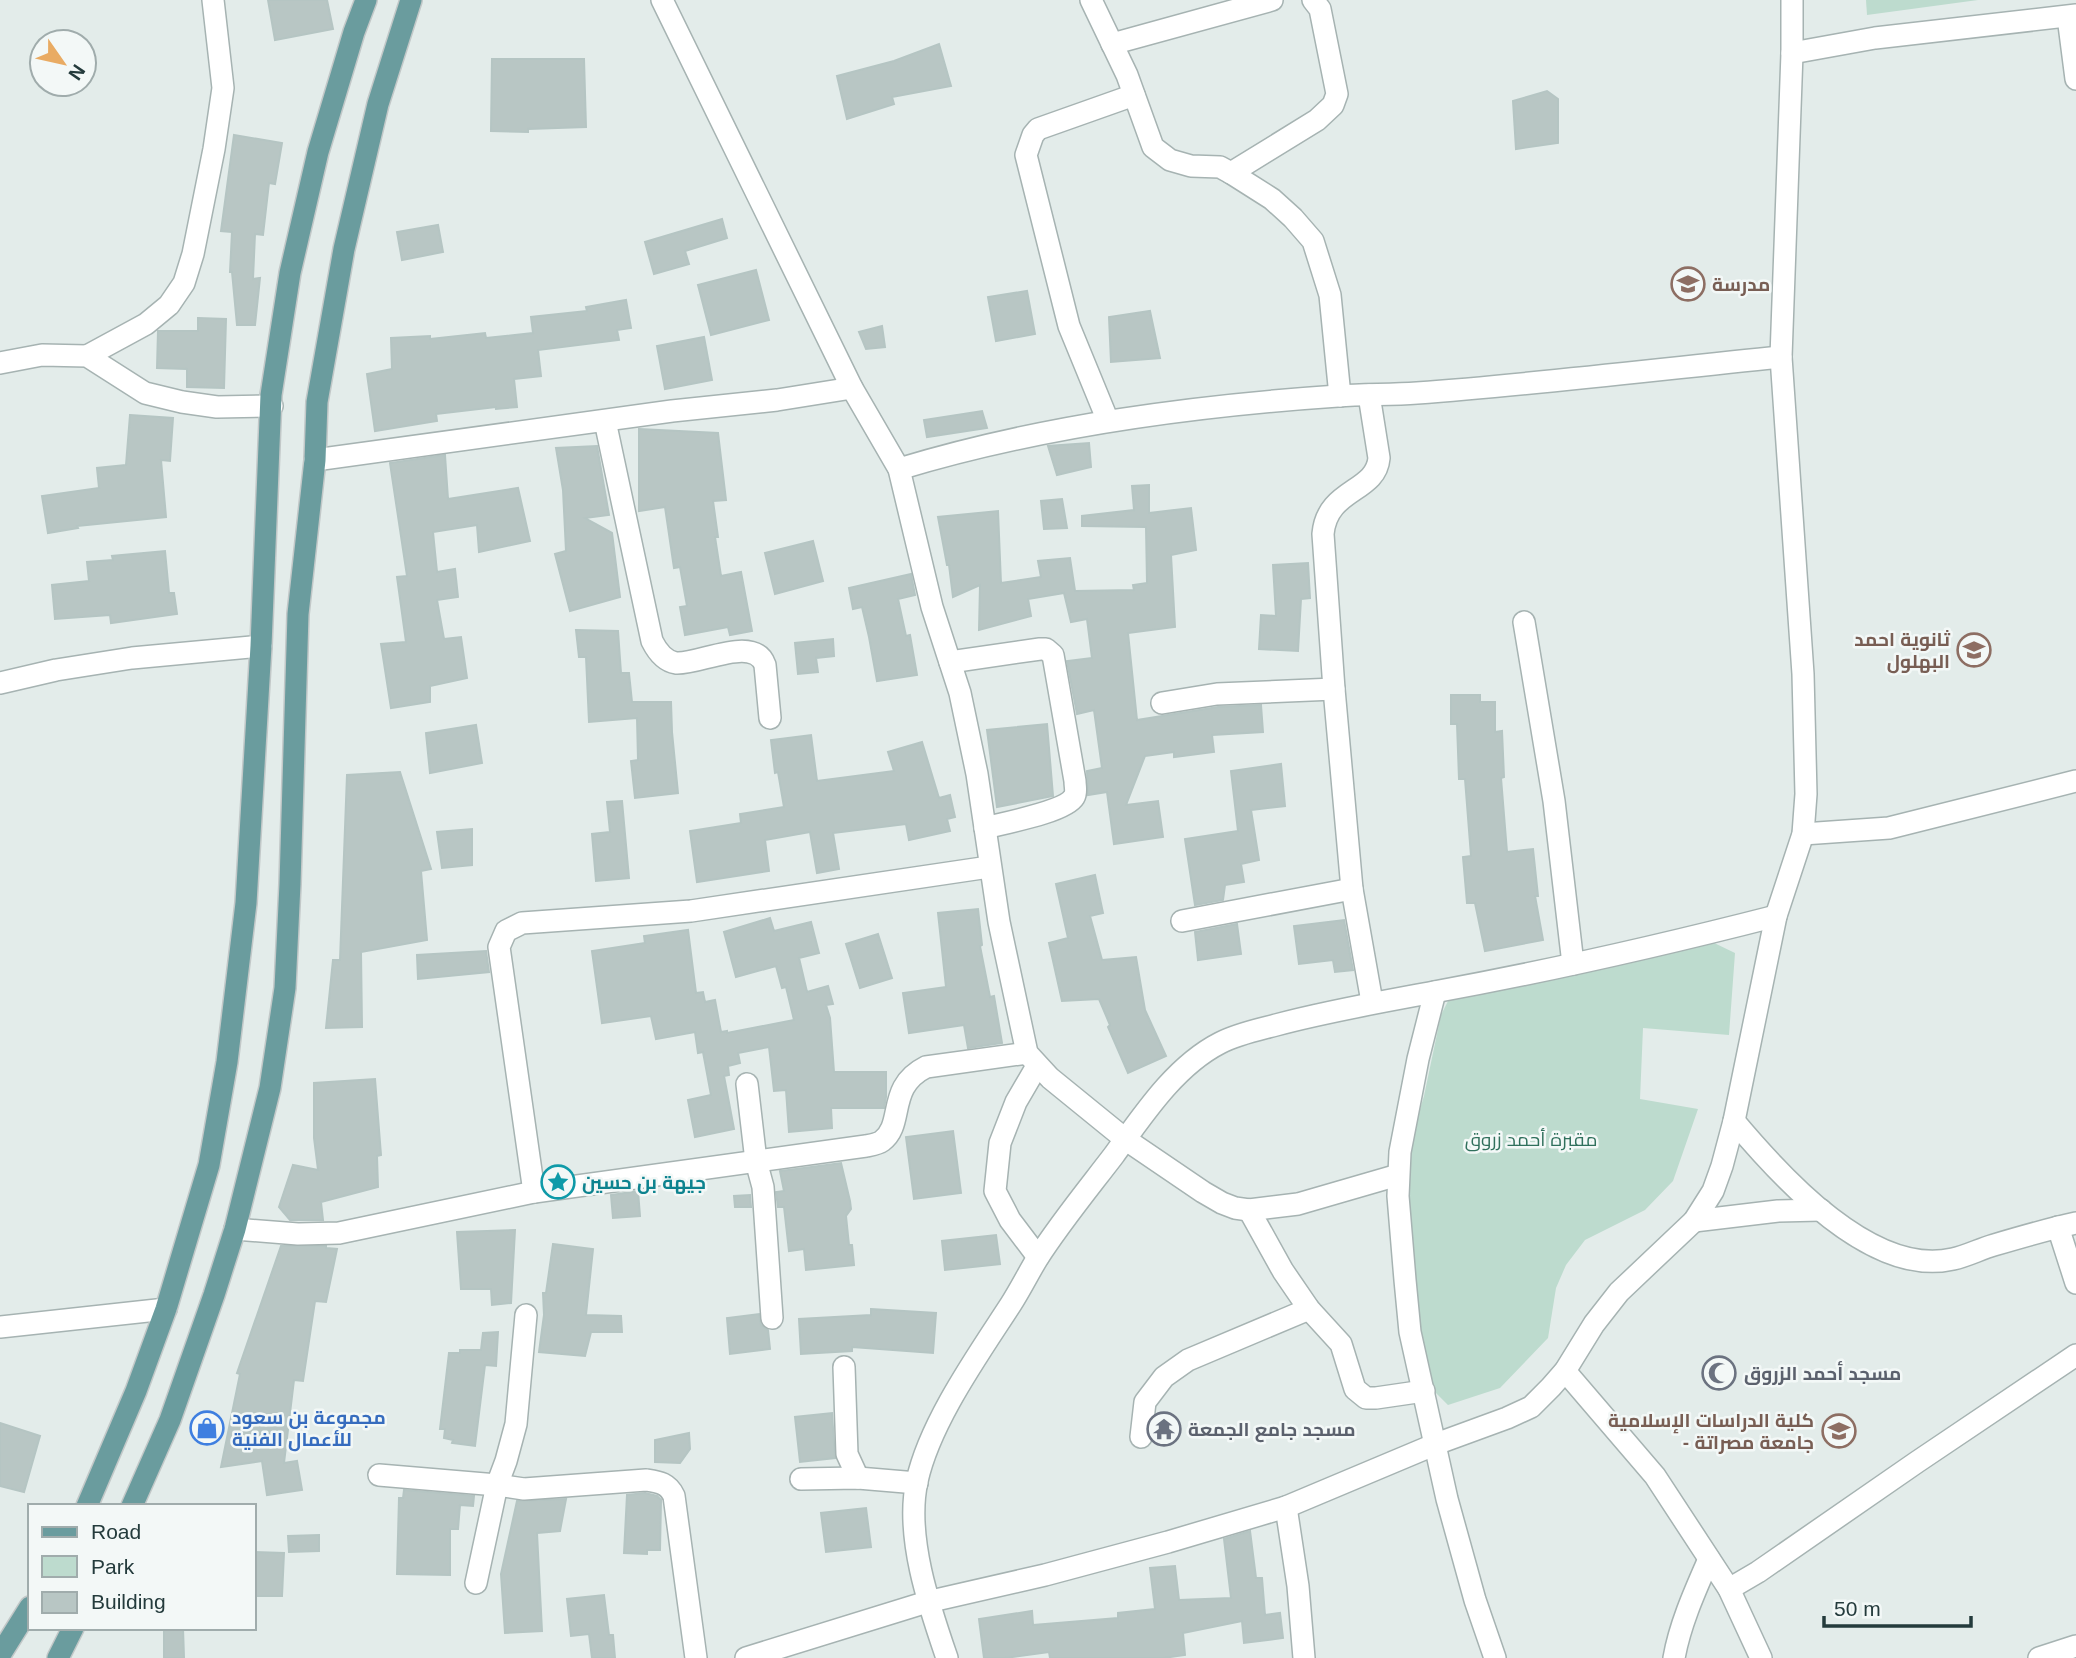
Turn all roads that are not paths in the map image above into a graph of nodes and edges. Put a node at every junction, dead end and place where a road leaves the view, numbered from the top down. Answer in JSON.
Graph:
{"nodes":[{"id":1,"x":213,"y":0,"type":"edge"},
{"id":2,"x":366,"y":0,"type":"edge"},
{"id":3,"x":411,"y":0,"type":"edge"},
{"id":4,"x":662,"y":0,"type":"edge"},
{"id":5,"x":1272,"y":0,"type":"edge"},
{"id":6,"x":1313,"y":0,"type":"edge"},
{"id":7,"x":1792,"y":0,"type":"edge"},
{"id":8,"x":1096,"y":3,"type":"edge"},
{"id":9,"x":2072,"y":16,"type":"edge"},
{"id":10,"x":1112,"y":44,"type":"junction"},
{"id":11,"x":1792,"y":53,"type":"junction"},
{"id":12,"x":2076,"y":79,"type":"edge"},
{"id":13,"x":1134,"y":94,"type":"junction"},
{"id":14,"x":1231,"y":173,"type":"junction"},
{"id":15,"x":87,"y":356,"type":"junction"},
{"id":16,"x":1781,"y":357,"type":"junction"},
{"id":17,"x":0,"y":363,"type":"edge"},
{"id":18,"x":852,"y":388,"type":"junction"},
{"id":19,"x":1340,"y":396,"type":"junction"},
{"id":20,"x":1369,"y":396,"type":"junction"},
{"id":21,"x":272,"y":406,"type":"junction"},
{"id":22,"x":605,"y":421,"type":"junction"},
{"id":23,"x":1108,"y":421,"type":"junction"},
{"id":24,"x":315,"y":460,"type":"junction"},
{"id":25,"x":899,"y":468,"type":"junction"},
{"id":26,"x":1524,"y":622,"type":"dead end"},
{"id":27,"x":261,"y":646,"type":"junction"},
{"id":28,"x":950,"y":662,"type":"junction"},
{"id":29,"x":0,"y":683,"type":"edge"},
{"id":30,"x":1334,"y":689,"type":"junction"},
{"id":31,"x":1162,"y":703,"type":"dead end"},
{"id":32,"x":770,"y":718,"type":"dead end"},
{"id":33,"x":2076,"y":781,"type":"edge"},
{"id":34,"x":985,"y":828,"type":"junction"},
{"id":35,"x":1803,"y":834,"type":"junction"},
{"id":36,"x":989,"y":867,"type":"junction"},
{"id":37,"x":1352,"y":889,"type":"junction"},
{"id":38,"x":1776,"y":916,"type":"junction"},
{"id":39,"x":1182,"y":921,"type":"dead end"},
{"id":40,"x":1573,"y":964,"type":"junction"},
{"id":41,"x":1435,"y":992,"type":"junction"},
{"id":42,"x":1372,"y":1002,"type":"junction"},
{"id":43,"x":1032,"y":1059,"type":"junction"},
{"id":44,"x":747,"y":1084,"type":"dead end"},
{"id":45,"x":1734,"y":1121,"type":"junction"},
{"id":46,"x":1125,"y":1139,"type":"junction"},
{"id":47,"x":756,"y":1161,"type":"junction"},
{"id":48,"x":1398,"y":1175,"type":"junction"},
{"id":49,"x":534,"y":1192,"type":"junction"},
{"id":50,"x":1249,"y":1210,"type":"junction"},
{"id":51,"x":1821,"y":1210,"type":"junction"},
{"id":52,"x":1694,"y":1221,"type":"junction"},
{"id":53,"x":2067,"y":1225,"type":"edge"},
{"id":54,"x":234,"y":1229,"type":"junction"},
{"id":55,"x":1038,"y":1257,"type":"junction"},
{"id":56,"x":2076,"y":1283,"type":"edge"},
{"id":57,"x":166,"y":1309,"type":"junction"},
{"id":58,"x":1309,"y":1309,"type":"junction"},
{"id":59,"x":526,"y":1315,"type":"dead end"},
{"id":60,"x":772,"y":1318,"type":"dead end"},
{"id":61,"x":0,"y":1326,"type":"edge"},
{"id":62,"x":2076,"y":1355,"type":"edge"},
{"id":63,"x":844,"y":1367,"type":"dead end"},
{"id":64,"x":1565,"y":1371,"type":"junction"},
{"id":65,"x":1424,"y":1391,"type":"junction"},
{"id":66,"x":1141,"y":1437,"type":"dead end"},
{"id":67,"x":1436,"y":1444,"type":"junction"},
{"id":68,"x":379,"y":1475,"type":"dead end"},
{"id":69,"x":858,"y":1478,"type":"junction"},
{"id":70,"x":801,"y":1479,"type":"dead end"},
{"id":71,"x":917,"y":1483,"type":"junction"},
{"id":72,"x":497,"y":1485,"type":"junction"},
{"id":73,"x":88,"y":1504,"type":"edge"},
{"id":74,"x":133,"y":1504,"type":"edge"},
{"id":75,"x":1286,"y":1507,"type":"junction"},
{"id":76,"x":1709,"y":1559,"type":"junction"},
{"id":77,"x":476,"y":1583,"type":"dead end"},
{"id":78,"x":1729,"y":1589,"type":"junction"},
{"id":79,"x":927,"y":1602,"type":"junction"},
{"id":80,"x":28,"y":1610,"type":"edge"},
{"id":81,"x":72,"y":1630,"type":"edge"},
{"id":82,"x":2076,"y":1646,"type":"edge"},
{"id":83,"x":0,"y":1655,"type":"edge"},
{"id":84,"x":58,"y":1658,"type":"edge"},
{"id":85,"x":696,"y":1658,"type":"edge"},
{"id":86,"x":746,"y":1658,"type":"edge"},
{"id":87,"x":947,"y":1658,"type":"edge"},
{"id":88,"x":1304,"y":1658,"type":"edge"},
{"id":89,"x":1495,"y":1658,"type":"edge"},
{"id":90,"x":1674,"y":1658,"type":"edge"},
{"id":91,"x":1761,"y":1658,"type":"edge"},
{"id":92,"x":2039,"y":1658,"type":"edge"}],
"edges":[{"from":1,"to":15,"type":"street"},
{"from":2,"to":21,"type":"main road"},
{"from":3,"to":24,"type":"main road"},
{"from":4,"to":18,"type":"street"},
{"from":5,"to":10,"type":"street"},
{"from":6,"to":14,"type":"street"},
{"from":7,"to":11,"type":"street"},
{"from":8,"to":10,"type":"street"},
{"from":9,"to":11,"type":"street"},
{"from":9,"to":12,"type":"street"},
{"from":10,"to":13,"type":"street"},
{"from":11,"to":16,"type":"street"},
{"from":13,"to":14,"type":"street"},
{"from":13,"to":23,"type":"street"},
{"from":14,"to":19,"type":"street"},
{"from":15,"to":17,"type":"street"},
{"from":15,"to":21,"type":"street"},
{"from":16,"to":20,"type":"street"},
{"from":16,"to":35,"type":"street"},
{"from":18,"to":22,"type":"street"},
{"from":18,"to":25,"type":"street"},
{"from":19,"to":20,"type":"street"},
{"from":19,"to":23,"type":"street"},
{"from":20,"to":30,"type":"street"},
{"from":21,"to":27,"type":"main road"},
{"from":22,"to":24,"type":"street"},
{"from":22,"to":32,"type":"street"},
{"from":23,"to":25,"type":"street"},
{"from":24,"to":54,"type":"main road"},
{"from":25,"to":28,"type":"street"},
{"from":26,"to":40,"type":"street"},
{"from":27,"to":29,"type":"street"},
{"from":27,"to":57,"type":"main road"},
{"from":28,"to":34,"type":"street"},
{"from":28,"to":34,"type":"street"},
{"from":30,"to":31,"type":"street"},
{"from":30,"to":37,"type":"street"},
{"from":33,"to":35,"type":"street"},
{"from":34,"to":36,"type":"street"},
{"from":35,"to":38,"type":"street"},
{"from":36,"to":43,"type":"street"},
{"from":36,"to":49,"type":"street"},
{"from":37,"to":39,"type":"street"},
{"from":37,"to":42,"type":"street"},
{"from":38,"to":40,"type":"street"},
{"from":38,"to":45,"type":"street"},
{"from":40,"to":41,"type":"street"},
{"from":41,"to":42,"type":"street"},
{"from":41,"to":48,"type":"street"},
{"from":42,"to":46,"type":"street"},
{"from":43,"to":46,"type":"street"},
{"from":43,"to":47,"type":"street"},
{"from":43,"to":55,"type":"street"},
{"from":44,"to":47,"type":"street"},
{"from":45,"to":51,"type":"street"},
{"from":45,"to":52,"type":"street"},
{"from":46,"to":50,"type":"street"},
{"from":46,"to":55,"type":"street"},
{"from":47,"to":49,"type":"street"},
{"from":47,"to":60,"type":"street"},
{"from":48,"to":50,"type":"street"},
{"from":48,"to":65,"type":"street"},
{"from":49,"to":54,"type":"street"},
{"from":50,"to":58,"type":"street"},
{"from":51,"to":52,"type":"street"},
{"from":51,"to":53,"type":"street"},
{"from":52,"to":64,"type":"street"},
{"from":53,"to":56,"type":"street"},
{"from":54,"to":74,"type":"main road"},
{"from":55,"to":71,"type":"street"},
{"from":57,"to":61,"type":"street"},
{"from":57,"to":73,"type":"main road"},
{"from":58,"to":65,"type":"street"},
{"from":58,"to":66,"type":"street"},
{"from":59,"to":72,"type":"street"},
{"from":62,"to":78,"type":"street"},
{"from":63,"to":69,"type":"street"},
{"from":64,"to":67,"type":"street"},
{"from":64,"to":76,"type":"street"},
{"from":65,"to":67,"type":"street"},
{"from":67,"to":75,"type":"street"},
{"from":67,"to":89,"type":"street"},
{"from":68,"to":72,"type":"street"},
{"from":69,"to":70,"type":"street"},
{"from":69,"to":71,"type":"street"},
{"from":71,"to":79,"type":"street"},
{"from":72,"to":77,"type":"street"},
{"from":72,"to":85,"type":"street"},
{"from":75,"to":79,"type":"street"},
{"from":75,"to":88,"type":"street"},
{"from":76,"to":78,"type":"street"},
{"from":76,"to":90,"type":"street"},
{"from":78,"to":91,"type":"street"},
{"from":79,"to":86,"type":"street"},
{"from":79,"to":87,"type":"street"},
{"from":80,"to":83,"type":"main road"},
{"from":81,"to":84,"type":"main road"},
{"from":82,"to":92,"type":"street"}]}
